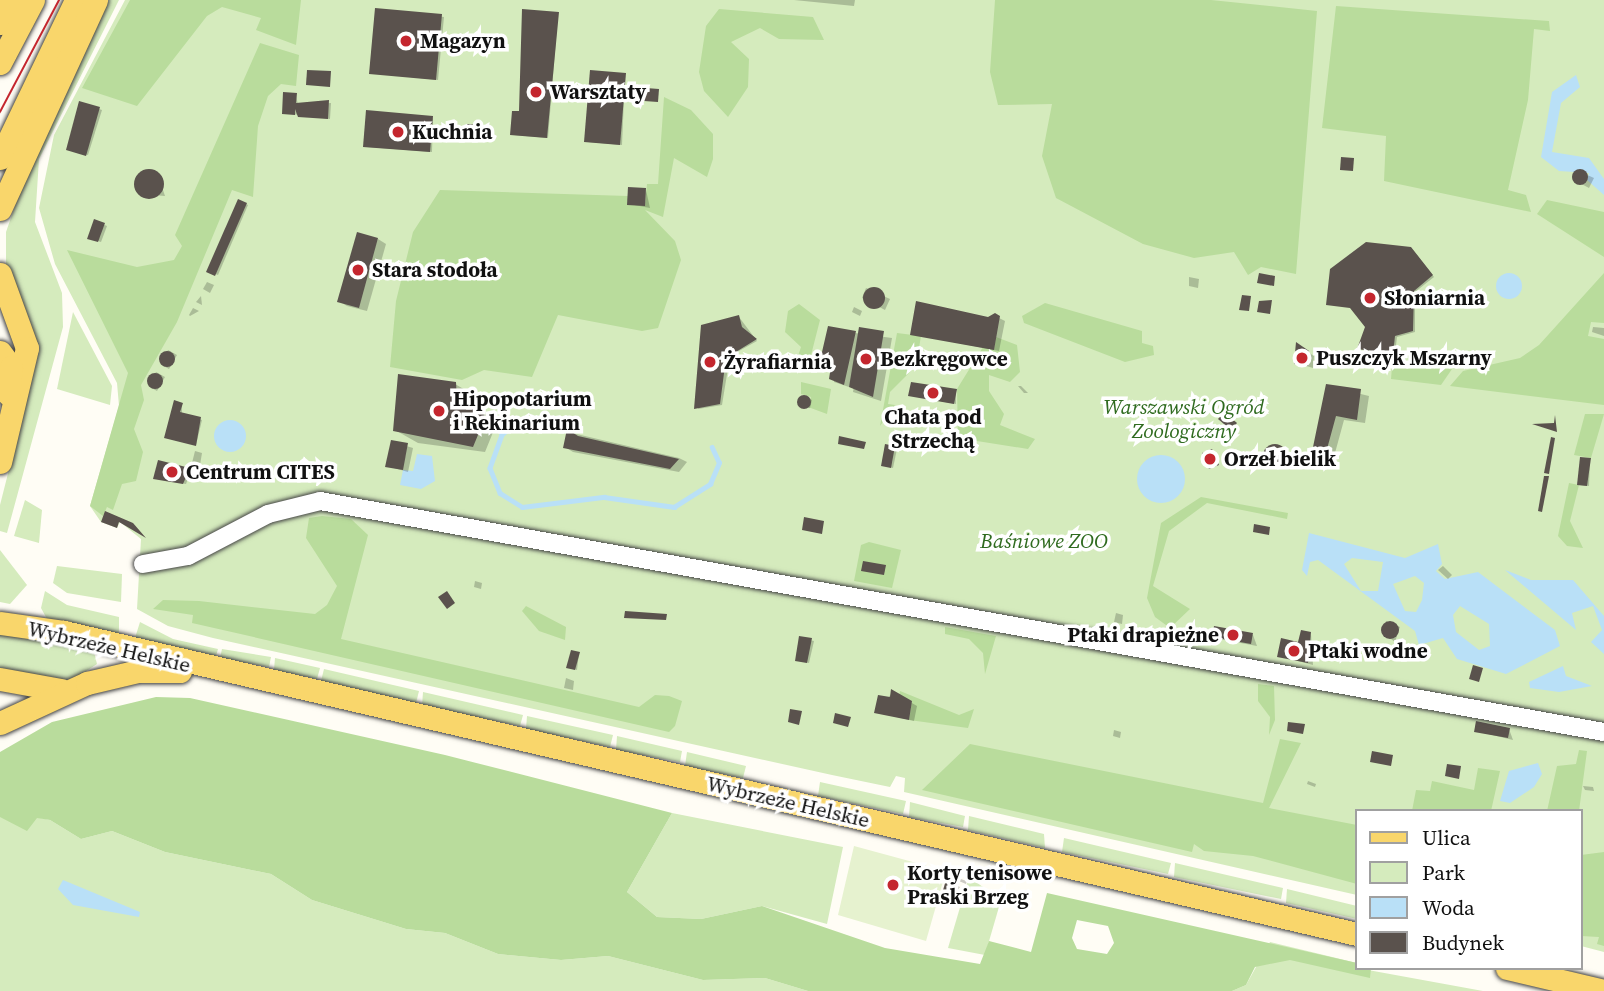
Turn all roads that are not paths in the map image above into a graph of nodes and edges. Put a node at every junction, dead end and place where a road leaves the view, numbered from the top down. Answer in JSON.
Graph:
{"nodes":[{"id":1,"x":12,"y":0,"type":"edge"},
{"id":2,"x":33,"y":0,"type":"edge"},
{"id":3,"x":96,"y":0,"type":"edge"},
{"id":4,"x":73,"y":6,"type":"edge"},
{"id":5,"x":0,"y":23,"type":"edge"},
{"id":6,"x":0,"y":63,"type":"edge"},
{"id":7,"x":0,"y":158,"type":"edge"},
{"id":8,"x":0,"y":209,"type":"edge"},
{"id":9,"x":0,"y":274,"type":"edge"},
{"id":10,"x":0,"y":352,"type":"edge"},
{"id":11,"x":0,"y":422,"type":"edge"},
{"id":12,"x":0,"y":462,"type":"edge"},
{"id":13,"x":143,"y":564,"type":"dead end"},
{"id":14,"x":0,"y":607,"type":"edge"},
{"id":15,"x":0,"y":623,"type":"edge"},
{"id":16,"x":64,"y":632,"type":"junction"},
{"id":17,"x":92,"y":639,"type":"junction"},
{"id":18,"x":218,"y":672,"type":"junction"},
{"id":19,"x":0,"y":680,"type":"edge"},
{"id":20,"x":87,"y":682,"type":"junction"},
{"id":21,"x":61,"y":690,"type":"junction"},
{"id":22,"x":0,"y":723,"type":"edge"},
{"id":23,"x":1604,"y":732,"type":"edge"},
{"id":24,"x":1356,"y":934,"type":"edge"},
{"id":25,"x":1515,"y":970,"type":"edge"},
{"id":26,"x":1604,"y":991,"type":"edge"}],
"edges":[{"from":1,"to":5,"type":"main road"},
{"from":2,"to":6,"type":"main road"},
{"from":3,"to":8,"type":"main road"},
{"from":4,"to":7,"type":"main road"},
{"from":9,"to":12,"type":"main road"},
{"from":10,"to":11,"type":"main road"},
{"from":13,"to":23,"type":"street"},
{"from":14,"to":16,"type":"main road"},
{"from":15,"to":16,"type":"main road","name":"Wybrzeże Helskie"},
{"from":16,"to":17,"type":"main road","name":"Wybrzeże Helskie"},
{"from":17,"to":18,"type":"main road","name":"Wybrzeże Helskie"},
{"from":17,"to":20,"type":"main road"},
{"from":18,"to":20,"type":"main road","name":"Wybrzeże Helskie"},
{"from":18,"to":24,"type":"main road","name":"Wybrzeże Helskie"},
{"from":19,"to":21,"type":"main road"},
{"from":20,"to":21,"type":"main road","name":"Wybrzeże Helskie"},
{"from":21,"to":22,"type":"main road","name":"Wybrzeże Helskie"},
{"from":25,"to":26,"type":"main road"}]}
